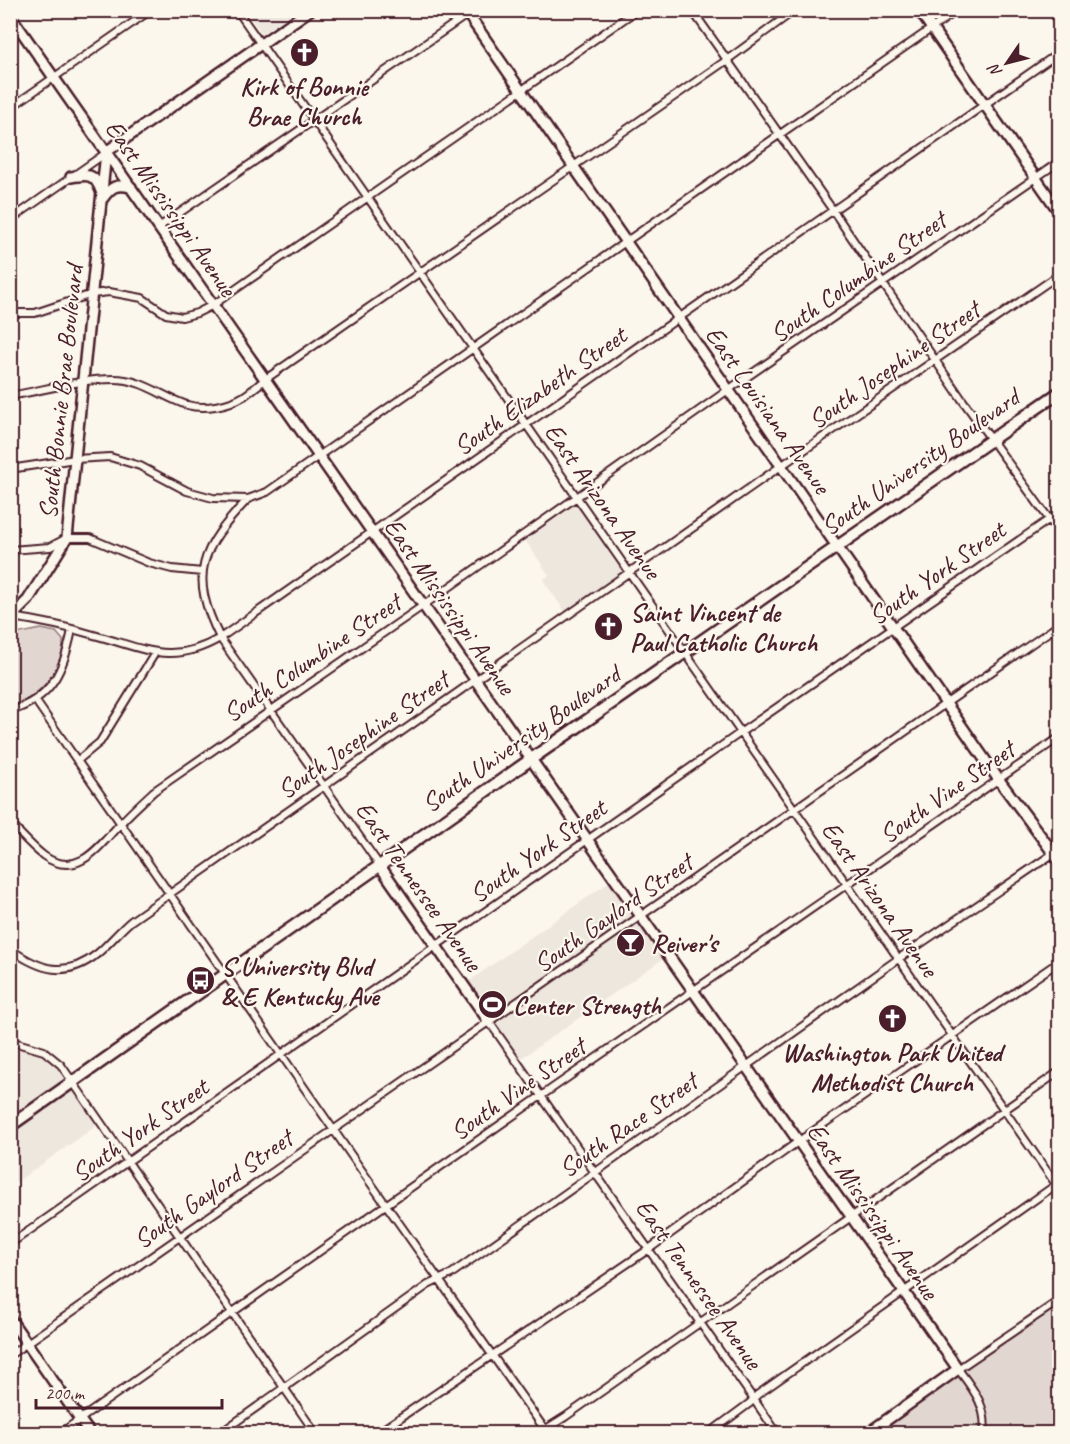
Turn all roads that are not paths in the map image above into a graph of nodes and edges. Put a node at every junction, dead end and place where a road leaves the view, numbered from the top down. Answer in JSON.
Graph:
{"nodes":[{"id":1,"x":151,"y":10,"type":"edge"},
{"id":2,"x":237,"y":10,"type":"edge"},
{"id":3,"x":310,"y":10,"type":"edge"},
{"id":4,"x":637,"y":10,"type":"edge"},
{"id":5,"x":692,"y":10,"type":"edge"},
{"id":6,"x":795,"y":10,"type":"edge"},
{"id":7,"x":919,"y":10,"type":"edge"},
{"id":8,"x":958,"y":10,"type":"edge"},
{"id":9,"x":469,"y":12,"type":"edge"},
{"id":10,"x":10,"y":15,"type":"edge"},
{"id":11,"x":932,"y":28,"type":"junction"},
{"id":12,"x":261,"y":45,"type":"junction"},
{"id":13,"x":1059,"y":52,"type":"edge"},
{"id":14,"x":727,"y":60,"type":"junction"},
{"id":15,"x":55,"y":78,"type":"junction"},
{"id":16,"x":521,"y":92,"type":"junction"},
{"id":17,"x":984,"y":104,"type":"junction"},
{"id":18,"x":10,"y":108,"type":"edge"},
{"id":19,"x":314,"y":121,"type":"junction"},
{"id":20,"x":778,"y":134,"type":"junction"},
{"id":21,"x":106,"y":152,"type":"junction"},
{"id":22,"x":1059,"y":161,"type":"edge"},
{"id":23,"x":573,"y":165,"type":"junction"},
{"id":24,"x":71,"y":177,"type":"junction"},
{"id":25,"x":1036,"y":177,"type":"junction"},
{"id":26,"x":131,"y":187,"type":"junction"},
{"id":27,"x":102,"y":197,"type":"junction"},
{"id":28,"x":367,"y":197,"type":"junction"},
{"id":29,"x":832,"y":209,"type":"junction"},
{"id":30,"x":1059,"y":213,"type":"edge"},
{"id":31,"x":10,"y":220,"type":"edge"},
{"id":32,"x":159,"y":227,"type":"junction"},
{"id":33,"x":625,"y":242,"type":"junction"},
{"id":34,"x":420,"y":273,"type":"junction"},
{"id":35,"x":1059,"y":274,"type":"edge"},
{"id":36,"x":883,"y":284,"type":"junction"},
{"id":37,"x":92,"y":294,"type":"junction"},
{"id":38,"x":213,"y":305,"type":"junction"},
{"id":39,"x":10,"y":313,"type":"edge"},
{"id":40,"x":678,"y":319,"type":"junction"},
{"id":41,"x":472,"y":348,"type":"junction"},
{"id":42,"x":935,"y":360,"type":"junction"},
{"id":43,"x":265,"y":379,"type":"junction"},
{"id":44,"x":83,"y":382,"type":"junction"},
{"id":45,"x":728,"y":390,"type":"junction"},
{"id":46,"x":1059,"y":392,"type":"edge"},
{"id":47,"x":10,"y":396,"type":"edge"},
{"id":48,"x":525,"y":423,"type":"junction"},
{"id":49,"x":991,"y":439,"type":"junction"},
{"id":50,"x":320,"y":456,"type":"junction"},
{"id":51,"x":75,"y":459,"type":"junction"},
{"id":52,"x":781,"y":466,"type":"junction"},
{"id":53,"x":10,"y":469,"type":"edge"},
{"id":54,"x":577,"y":498,"type":"junction"},
{"id":55,"x":248,"y":499,"type":"junction"},
{"id":56,"x":1059,"y":512,"type":"edge"},
{"id":57,"x":1050,"y":519,"type":"junction"},
{"id":58,"x":372,"y":531,"type":"junction"},
{"id":59,"x":1059,"y":534,"type":"edge"},
{"id":60,"x":67,"y":538,"type":"junction"},
{"id":61,"x":838,"y":547,"type":"junction"},
{"id":62,"x":10,"y":550,"type":"edge"},
{"id":63,"x":202,"y":572,"type":"junction"},
{"id":64,"x":629,"y":573,"type":"junction"},
{"id":65,"x":424,"y":605,"type":"junction"},
{"id":66,"x":11,"y":618,"type":"edge"},
{"id":67,"x":1059,"y":624,"type":"edge"},
{"id":68,"x":893,"y":627,"type":"junction"},
{"id":69,"x":72,"y":630,"type":"junction"},
{"id":70,"x":220,"y":638,"type":"junction"},
{"id":71,"x":685,"y":652,"type":"junction"},
{"id":72,"x":155,"y":653,"type":"junction"},
{"id":73,"x":476,"y":680,"type":"junction"},
{"id":74,"x":35,"y":700,"type":"junction"},
{"id":75,"x":946,"y":703,"type":"junction"},
{"id":76,"x":10,"y":711,"type":"edge"},
{"id":77,"x":270,"y":711,"type":"junction"},
{"id":78,"x":740,"y":733,"type":"junction"},
{"id":79,"x":1059,"y":737,"type":"edge"},
{"id":80,"x":532,"y":759,"type":"junction"},
{"id":81,"x":77,"y":761,"type":"junction"},
{"id":82,"x":999,"y":780,"type":"junction"},
{"id":83,"x":324,"y":787,"type":"junction"},
{"id":84,"x":794,"y":809,"type":"junction"},
{"id":85,"x":10,"y":823,"type":"edge"},
{"id":86,"x":120,"y":824,"type":"junction"},
{"id":87,"x":588,"y":840,"type":"junction"},
{"id":88,"x":1056,"y":851,"type":"edge"},
{"id":89,"x":1059,"y":862,"type":"edge"},
{"id":90,"x":380,"y":866,"type":"junction"},
{"id":91,"x":847,"y":885,"type":"junction"},
{"id":92,"x":170,"y":894,"type":"junction"},
{"id":93,"x":642,"y":916,"type":"junction"},
{"id":94,"x":436,"y":946,"type":"junction"},
{"id":95,"x":10,"y":950,"type":"edge"},
{"id":96,"x":898,"y":959,"type":"junction"},
{"id":97,"x":1059,"y":961,"type":"edge"},
{"id":98,"x":226,"y":974,"type":"junction"},
{"id":99,"x":694,"y":991,"type":"junction"},
{"id":100,"x":490,"y":1023,"type":"junction"},
{"id":101,"x":951,"y":1035,"type":"junction"},
{"id":102,"x":10,"y":1041,"type":"edge"},
{"id":103,"x":282,"y":1054,"type":"junction"},
{"id":104,"x":747,"y":1066,"type":"junction"},
{"id":105,"x":1059,"y":1071,"type":"edge"},
{"id":106,"x":73,"y":1082,"type":"junction"},
{"id":107,"x":541,"y":1096,"type":"junction"},
{"id":108,"x":1004,"y":1110,"type":"junction"},
{"id":109,"x":10,"y":1126,"type":"edge"},
{"id":110,"x":333,"y":1129,"type":"junction"},
{"id":111,"x":799,"y":1141,"type":"junction"},
{"id":112,"x":128,"y":1161,"type":"junction"},
{"id":113,"x":594,"y":1172,"type":"junction"},
{"id":114,"x":1058,"y":1185,"type":"edge"},
{"id":115,"x":386,"y":1204,"type":"junction"},
{"id":116,"x":852,"y":1217,"type":"junction"},
{"id":117,"x":180,"y":1236,"type":"junction"},
{"id":118,"x":10,"y":1244,"type":"edge"},
{"id":119,"x":648,"y":1249,"type":"junction"},
{"id":120,"x":440,"y":1280,"type":"junction"},
{"id":121,"x":904,"y":1293,"type":"junction"},
{"id":122,"x":1059,"y":1300,"type":"edge"},
{"id":123,"x":232,"y":1312,"type":"junction"},
{"id":124,"x":10,"y":1319,"type":"edge"},
{"id":125,"x":699,"y":1321,"type":"junction"},
{"id":126,"x":28,"y":1344,"type":"junction"},
{"id":127,"x":492,"y":1354,"type":"junction"},
{"id":128,"x":10,"y":1355,"type":"edge"},
{"id":129,"x":958,"y":1369,"type":"junction"},
{"id":130,"x":285,"y":1388,"type":"junction"},
{"id":131,"x":754,"y":1398,"type":"junction"},
{"id":132,"x":80,"y":1419,"type":"junction"},
{"id":133,"x":546,"y":1432,"type":"edge"},
{"id":134,"x":59,"y":1434,"type":"edge"},
{"id":135,"x":90,"y":1434,"type":"edge"},
{"id":136,"x":219,"y":1434,"type":"edge"},
{"id":137,"x":316,"y":1434,"type":"edge"},
{"id":138,"x":376,"y":1434,"type":"edge"},
{"id":139,"x":538,"y":1434,"type":"edge"},
{"id":140,"x":708,"y":1434,"type":"edge"},
{"id":141,"x":778,"y":1434,"type":"edge"},
{"id":142,"x":867,"y":1434,"type":"edge"},
{"id":143,"x":984,"y":1434,"type":"edge"}],
"edges":[{"from":1,"to":15,"type":"street"},
{"from":2,"to":12,"type":"street","name":"East Arizona Avenue"},
{"from":3,"to":12,"type":"street"},
{"from":4,"to":16,"type":"street"},
{"from":5,"to":14,"type":"street"},
{"from":6,"to":14,"type":"street"},
{"from":7,"to":11,"type":"street"},
{"from":8,"to":11,"type":"street"},
{"from":9,"to":16,"type":"street","name":"East Louisiana Avenue"},
{"from":9,"to":19,"type":"street"},
{"from":10,"to":15,"type":"street","name":"East Mississippi Avenue"},
{"from":11,"to":17,"type":"street"},
{"from":11,"to":20,"type":"street"},
{"from":12,"to":19,"type":"street","name":"East Arizona Avenue"},
{"from":12,"to":21,"type":"street"},
{"from":13,"to":17,"type":"street","name":"South Elizabeth Street"},
{"from":14,"to":20,"type":"street"},
{"from":14,"to":23,"type":"street"},
{"from":15,"to":18,"type":"street"},
{"from":15,"to":21,"type":"street","name":"East Mississippi Avenue"},
{"from":16,"to":23,"type":"street","name":"East Louisiana Avenue"},
{"from":16,"to":28,"type":"street"},
{"from":17,"to":25,"type":"street"},
{"from":17,"to":29,"type":"street","name":"South Elizabeth Street"},
{"from":19,"to":28,"type":"street","name":"East Arizona Avenue"},
{"from":19,"to":32,"type":"street"},
{"from":20,"to":29,"type":"street"},
{"from":20,"to":33,"type":"street"},
{"from":21,"to":24,"type":"street"},
{"from":21,"to":26,"type":"street","name":"East Mississippi Avenue"},
{"from":21,"to":27,"type":"street","name":"South Bonnie Brae Boulevard"},
{"from":22,"to":25,"type":"street","name":"South Columbine Street"},
{"from":23,"to":33,"type":"street","name":"East Louisiana Avenue"},
{"from":23,"to":34,"type":"street"},
{"from":24,"to":27,"type":"street"},
{"from":24,"to":31,"type":"street"},
{"from":25,"to":30,"type":"street"},
{"from":25,"to":36,"type":"street","name":"South Columbine Street"},
{"from":26,"to":27,"type":"street"},
{"from":26,"to":32,"type":"street","name":"East Mississippi Avenue"},
{"from":27,"to":37,"type":"street","name":"South Bonnie Brae Boulevard"},
{"from":28,"to":34,"type":"street","name":"East Arizona Avenue"},
{"from":28,"to":38,"type":"street"},
{"from":29,"to":36,"type":"street"},
{"from":29,"to":40,"type":"street","name":"South Elizabeth Street"},
{"from":32,"to":38,"type":"street","name":"East Mississippi Avenue"},
{"from":33,"to":40,"type":"street","name":"East Louisiana Avenue"},
{"from":33,"to":41,"type":"street"},
{"from":34,"to":41,"type":"street","name":"East Arizona Avenue"},
{"from":34,"to":43,"type":"street"},
{"from":35,"to":42,"type":"street","name":"South Josephine Street"},
{"from":36,"to":42,"type":"street"},
{"from":36,"to":45,"type":"street","name":"South Columbine Street"},
{"from":37,"to":38,"type":"street"},
{"from":37,"to":39,"type":"street"},
{"from":37,"to":44,"type":"street","name":"South Bonnie Brae Boulevard"},
{"from":38,"to":43,"type":"street","name":"East Mississippi Avenue"},
{"from":40,"to":45,"type":"street","name":"East Louisiana Avenue"},
{"from":40,"to":48,"type":"street","name":"South Elizabeth Street"},
{"from":41,"to":48,"type":"street","name":"East Arizona Avenue"},
{"from":41,"to":50,"type":"street"},
{"from":42,"to":49,"type":"street"},
{"from":42,"to":52,"type":"street","name":"South Josephine Street"},
{"from":43,"to":44,"type":"street"},
{"from":43,"to":50,"type":"street","name":"East Mississippi Avenue"},
{"from":44,"to":47,"type":"street"},
{"from":44,"to":51,"type":"street","name":"South Bonnie Brae Boulevard"},
{"from":45,"to":52,"type":"street","name":"East Louisiana Avenue"},
{"from":45,"to":54,"type":"street","name":"South Columbine Street"},
{"from":46,"to":49,"type":"main road","name":"South University Boulevard"},
{"from":48,"to":54,"type":"street","name":"East Arizona Avenue"},
{"from":48,"to":58,"type":"street","name":"South Elizabeth Street"},
{"from":49,"to":57,"type":"street"},
{"from":49,"to":61,"type":"main road","name":"South University Boulevard"},
{"from":50,"to":55,"type":"street"},
{"from":50,"to":58,"type":"street","name":"East Mississippi Avenue"},
{"from":51,"to":53,"type":"street"},
{"from":51,"to":55,"type":"street"},
{"from":51,"to":60,"type":"street","name":"South Bonnie Brae Boulevard"},
{"from":52,"to":61,"type":"street","name":"East Louisiana Avenue"},
{"from":52,"to":64,"type":"street","name":"South Josephine Street"},
{"from":54,"to":64,"type":"street","name":"East Arizona Avenue"},
{"from":54,"to":65,"type":"street","name":"South Columbine Street"},
{"from":55,"to":63,"type":"street","name":"East Tennessee Avenue"},
{"from":56,"to":57,"type":"street","name":"South York Street"},
{"from":57,"to":59,"type":"street"},
{"from":57,"to":68,"type":"street","name":"South York Street"},
{"from":58,"to":65,"type":"street","name":"East Mississippi Avenue"},
{"from":58,"to":70,"type":"street","name":"South Elizabeth Street"},
{"from":60,"to":62,"type":"street"},
{"from":60,"to":63,"type":"street"},
{"from":60,"to":66,"type":"street","name":"South Bonnie Brae Boulevard"},
{"from":61,"to":68,"type":"street","name":"East Louisiana Avenue"},
{"from":61,"to":71,"type":"main road","name":"South University Boulevard"},
{"from":63,"to":70,"type":"street","name":"East Tennessee Avenue"},
{"from":64,"to":71,"type":"street","name":"East Arizona Avenue"},
{"from":64,"to":73,"type":"street","name":"South Josephine Street"},
{"from":65,"to":73,"type":"street","name":"East Mississippi Avenue"},
{"from":65,"to":77,"type":"street","name":"South Columbine Street"},
{"from":66,"to":69,"type":"street","name":"South Elizabeth Street"},
{"from":67,"to":75,"type":"street","name":"South Gaylord Street"},
{"from":68,"to":75,"type":"street","name":"East Louisiana Avenue"},
{"from":68,"to":78,"type":"street","name":"South York Street"},
{"from":69,"to":72,"type":"street","name":"South Elizabeth Street"},
{"from":69,"to":74,"type":"street"},
{"from":70,"to":72,"type":"street","name":"South Elizabeth Street"},
{"from":70,"to":77,"type":"street","name":"East Tennessee Avenue"},
{"from":71,"to":78,"type":"street","name":"East Arizona Avenue"},
{"from":71,"to":80,"type":"main road","name":"South University Boulevard"},
{"from":72,"to":81,"type":"street"},
{"from":73,"to":80,"type":"street","name":"East Mississippi Avenue"},
{"from":73,"to":83,"type":"street","name":"South Josephine Street"},
{"from":74,"to":76,"type":"street"},
{"from":74,"to":81,"type":"street"},
{"from":75,"to":82,"type":"street","name":"East Louisiana Avenue"},
{"from":75,"to":84,"type":"street","name":"South Gaylord Street"},
{"from":77,"to":83,"type":"street","name":"East Tennessee Avenue"},
{"from":77,"to":86,"type":"street","name":"South Columbine Street"},
{"from":78,"to":84,"type":"street","name":"East Arizona Avenue"},
{"from":78,"to":87,"type":"street","name":"South York Street"},
{"from":79,"to":82,"type":"street","name":"South Vine Street"},
{"from":80,"to":87,"type":"street","name":"East Mississippi Avenue"},
{"from":80,"to":90,"type":"main road","name":"South University Boulevard"},
{"from":81,"to":86,"type":"street"},
{"from":82,"to":88,"type":"street","name":"East Louisiana Avenue"},
{"from":82,"to":91,"type":"street","name":"South Vine Street"},
{"from":83,"to":90,"type":"street","name":"East Tennessee Avenue"},
{"from":83,"to":92,"type":"street","name":"South Josephine Street"},
{"from":84,"to":91,"type":"street","name":"East Arizona Avenue"},
{"from":84,"to":93,"type":"street","name":"South Gaylord Street"},
{"from":85,"to":86,"type":"street","name":"South Columbine Street"},
{"from":86,"to":92,"type":"street"},
{"from":87,"to":93,"type":"street","name":"East Mississippi Avenue"},
{"from":87,"to":94,"type":"street","name":"South York Street"},
{"from":88,"to":89,"type":"street","name":"East Louisiana Avenue"},
{"from":88,"to":96,"type":"street","name":"South Race Street"},
{"from":90,"to":94,"type":"street","name":"East Tennessee Avenue"},
{"from":90,"to":98,"type":"main road","name":"South University Boulevard"},
{"from":91,"to":96,"type":"street","name":"East Arizona Avenue"},
{"from":91,"to":99,"type":"street","name":"South Vine Street"},
{"from":92,"to":95,"type":"street","name":"South Josephine Street"},
{"from":92,"to":98,"type":"street"},
{"from":93,"to":99,"type":"street","name":"East Mississippi Avenue"},
{"from":93,"to":100,"type":"street","name":"South Gaylord Street"},
{"from":94,"to":100,"type":"street","name":"East Tennessee Avenue"},
{"from":94,"to":103,"type":"street","name":"South York Street"},
{"from":96,"to":101,"type":"street","name":"East Arizona Avenue"},
{"from":96,"to":104,"type":"street","name":"South Race Street"},
{"from":97,"to":101,"type":"street"},
{"from":98,"to":103,"type":"street"},
{"from":98,"to":106,"type":"main road","name":"South University Boulevard"},
{"from":99,"to":104,"type":"street","name":"East Mississippi Avenue"},
{"from":99,"to":107,"type":"street","name":"South Vine Street"},
{"from":100,"to":107,"type":"street","name":"East Tennessee Avenue"},
{"from":100,"to":110,"type":"street","name":"South Gaylord Street"},
{"from":101,"to":108,"type":"street","name":"East Arizona Avenue"},
{"from":101,"to":111,"type":"street"},
{"from":102,"to":106,"type":"street"},
{"from":103,"to":110,"type":"street"},
{"from":103,"to":112,"type":"street","name":"South York Street"},
{"from":104,"to":111,"type":"street","name":"East Mississippi Avenue"},
{"from":104,"to":113,"type":"street","name":"South Race Street"},
{"from":105,"to":108,"type":"street"},
{"from":106,"to":109,"type":"main road","name":"South University Boulevard"},
{"from":106,"to":112,"type":"street"},
{"from":107,"to":113,"type":"street","name":"East Tennessee Avenue"},
{"from":107,"to":115,"type":"street","name":"South Vine Street"},
{"from":108,"to":114,"type":"street","name":"East Arizona Avenue"},
{"from":108,"to":116,"type":"street"},
{"from":110,"to":115,"type":"street"},
{"from":110,"to":117,"type":"street","name":"South Gaylord Street"},
{"from":111,"to":116,"type":"street","name":"East Mississippi Avenue"},
{"from":111,"to":119,"type":"street"},
{"from":112,"to":117,"type":"street"},
{"from":112,"to":118,"type":"street","name":"South York Street"},
{"from":113,"to":119,"type":"street","name":"East Tennessee Avenue"},
{"from":113,"to":120,"type":"street","name":"South Race Street"},
{"from":114,"to":121,"type":"street"},
{"from":115,"to":120,"type":"street"},
{"from":115,"to":123,"type":"street","name":"South Vine Street"},
{"from":116,"to":121,"type":"street","name":"East Mississippi Avenue"},
{"from":116,"to":125,"type":"street"},
{"from":117,"to":123,"type":"street"},
{"from":117,"to":126,"type":"street","name":"South Gaylord Street"},
{"from":119,"to":125,"type":"street","name":"East Tennessee Avenue"},
{"from":119,"to":127,"type":"street"},
{"from":120,"to":127,"type":"street"},
{"from":120,"to":130,"type":"street","name":"South Race Street"},
{"from":121,"to":129,"type":"street","name":"East Mississippi Avenue"},
{"from":121,"to":131,"type":"street"},
{"from":122,"to":129,"type":"street"},
{"from":123,"to":130,"type":"street"},
{"from":123,"to":132,"type":"street","name":"South Vine Street"},
{"from":124,"to":126,"type":"street"},
{"from":125,"to":131,"type":"street","name":"East Tennessee Avenue"},
{"from":125,"to":133,"type":"street"},
{"from":126,"to":128,"type":"street","name":"South Gaylord Street"},
{"from":126,"to":132,"type":"street"},
{"from":127,"to":133,"type":"street"},
{"from":127,"to":138,"type":"street"},
{"from":129,"to":142,"type":"street"},
{"from":129,"to":143,"type":"street","name":"East Mississippi Avenue"},
{"from":130,"to":136,"type":"street","name":"South Race Street"},
{"from":130,"to":137,"type":"street"},
{"from":131,"to":140,"type":"street"},
{"from":131,"to":141,"type":"street","name":"East Tennessee Avenue"},
{"from":132,"to":134,"type":"street","name":"South Vine Street"},
{"from":132,"to":135,"type":"street"},
{"from":133,"to":139,"type":"street"}]}
